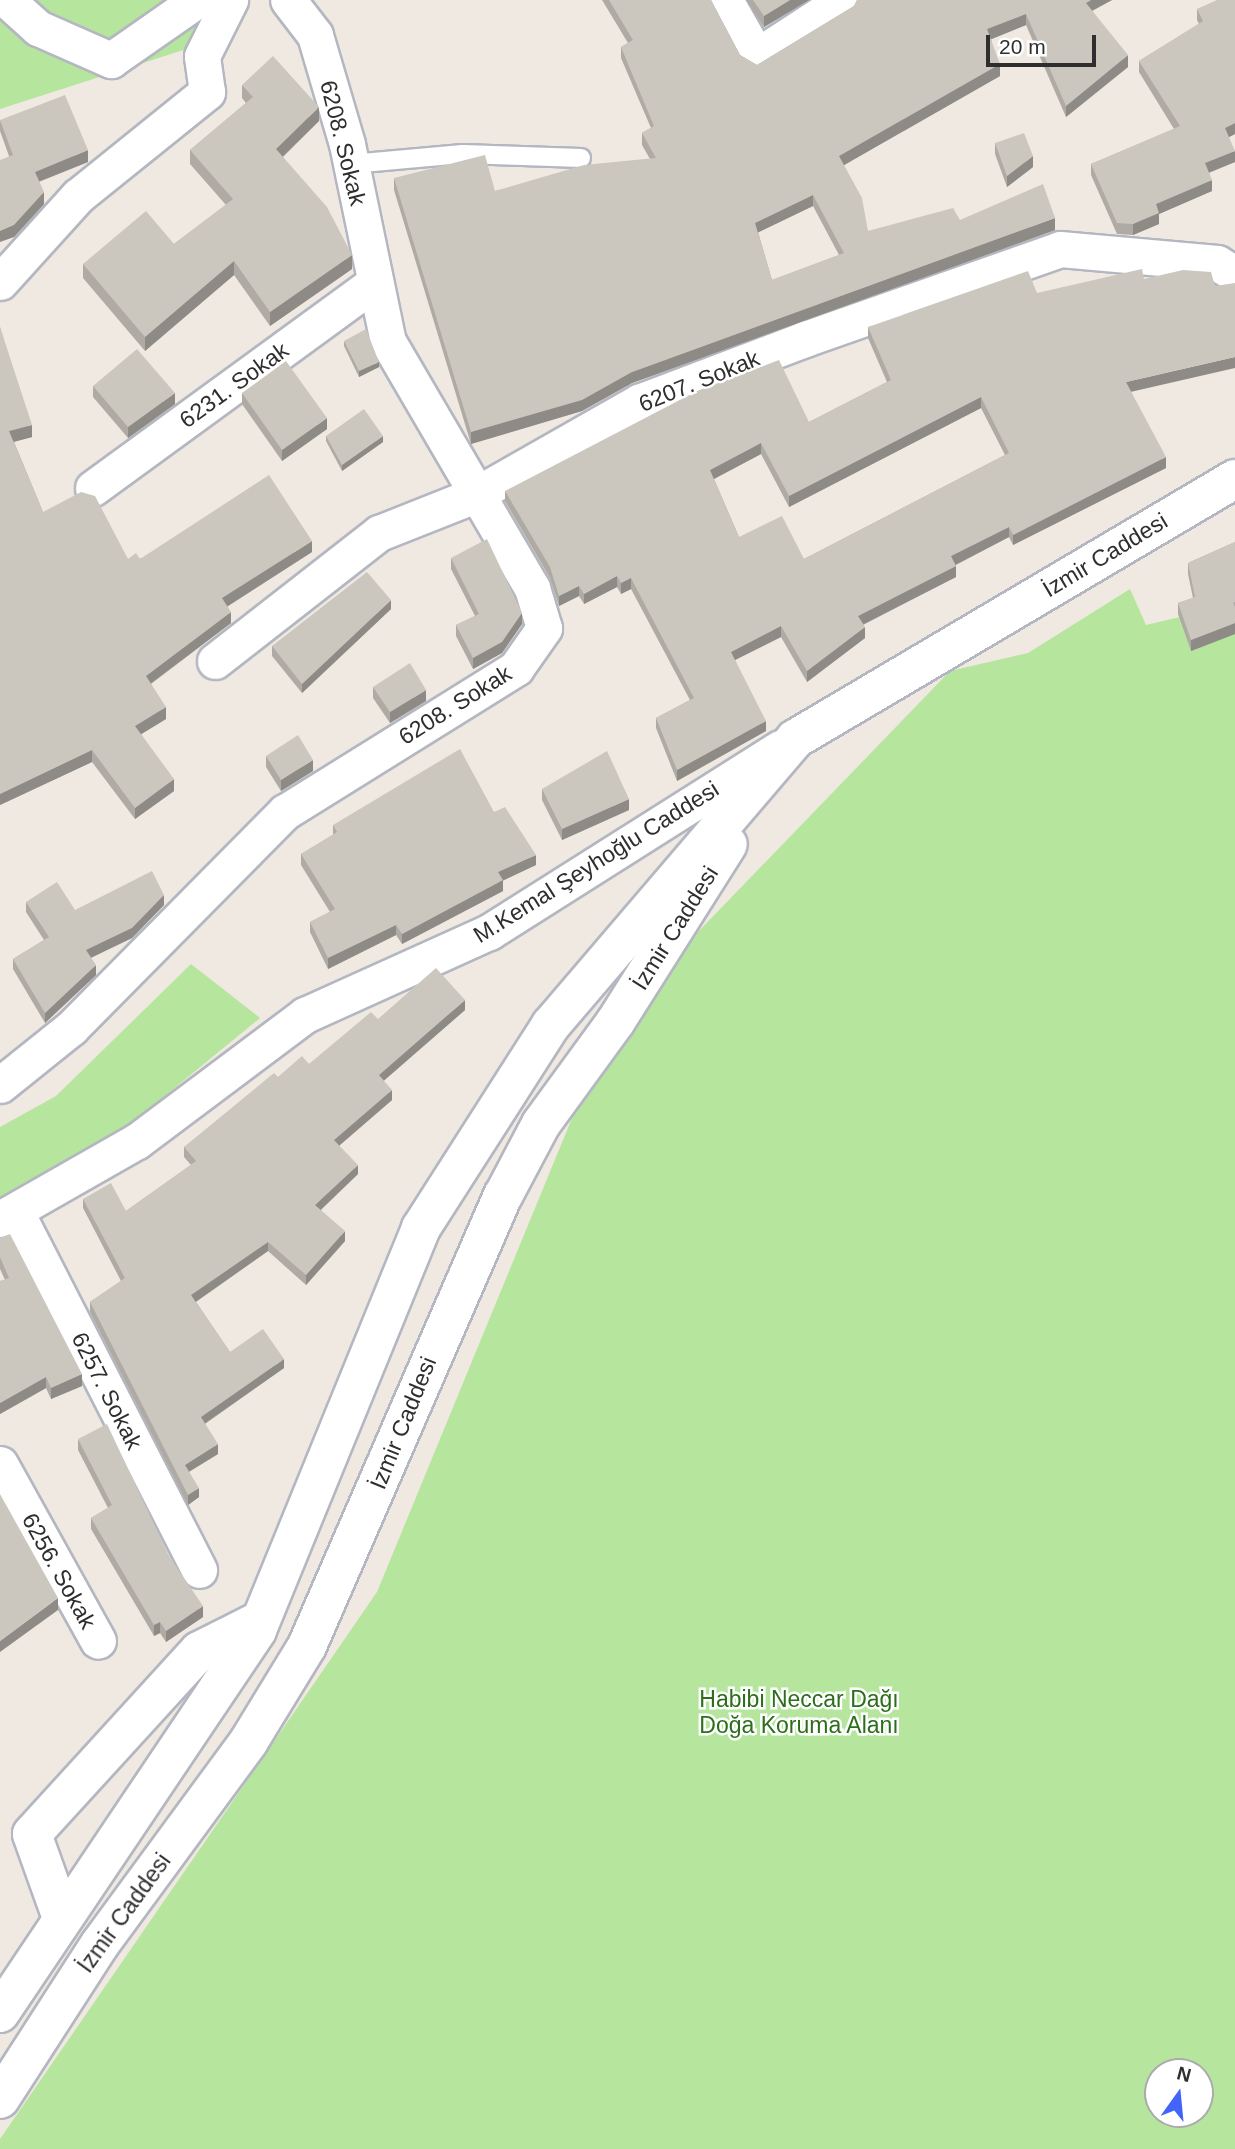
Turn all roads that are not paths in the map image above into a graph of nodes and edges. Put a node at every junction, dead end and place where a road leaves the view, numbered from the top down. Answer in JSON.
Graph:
{"nodes":[{"id":1,"x":7,"y":0,"type":"edge"},
{"id":2,"x":197,"y":0,"type":"edge"},
{"id":3,"x":230,"y":0,"type":"edge"},
{"id":4,"x":288,"y":0,"type":"edge"},
{"id":5,"x":725,"y":0,"type":"edge"},
{"id":6,"x":843,"y":0,"type":"edge"},
{"id":7,"x":581,"y":158,"type":"dead end"},
{"id":8,"x":351,"y":164,"type":"junction"},
{"id":9,"x":1235,"y":274,"type":"edge"},
{"id":10,"x":0,"y":282,"type":"edge"},
{"id":11,"x":375,"y":282,"type":"junction"},
{"id":12,"x":1235,"y":479,"type":"edge"},
{"id":13,"x":93,"y":488,"type":"dead end"},
{"id":14,"x":475,"y":495,"type":"junction"},
{"id":15,"x":215,"y":661,"type":"dead end"},
{"id":16,"x":795,"y":739,"type":"junction"},
{"id":17,"x":0,"y":1085,"type":"edge"},
{"id":18,"x":8,"y":1215,"type":"edge"},
{"id":19,"x":0,"y":1464,"type":"edge"},
{"id":20,"x":199,"y":1570,"type":"dead end"},
{"id":21,"x":261,"y":1620,"type":"junction"},
{"id":22,"x":98,"y":1642,"type":"dead end"},
{"id":23,"x":62,"y":1917,"type":"junction"},
{"id":24,"x":0,"y":2013,"type":"edge"},
{"id":25,"x":0,"y":2099,"type":"edge"}],
"edges":[{"from":1,"to":2,"type":"street"},
{"from":3,"to":10,"type":"street"},
{"from":4,"to":8,"type":"street","name":"6208. Sokak"},
{"from":5,"to":6,"type":"street"},
{"from":7,"to":8,"type":"lane"},
{"from":8,"to":11,"type":"street","name":"6208. Sokak"},
{"from":9,"to":14,"type":"street","name":"6207. Sokak"},
{"from":11,"to":13,"type":"street","name":"6231. Sokak"},
{"from":11,"to":14,"type":"street","name":"6208. Sokak"},
{"from":12,"to":16,"type":"street","name":"İzmir Caddesi"},
{"from":14,"to":15,"type":"street","name":"6207. Sokak"},
{"from":14,"to":17,"type":"street","name":"6208. Sokak"},
{"from":16,"to":18,"type":"street","name":"M.Kemal Şeyhoğlu Caddesi"},
{"from":16,"to":21,"type":"street","name":"İzmir Caddesi"},
{"from":16,"to":25,"type":"street","name":"İzmir Caddesi"},
{"from":18,"to":20,"type":"street","name":"6257. Sokak"},
{"from":19,"to":22,"type":"street","name":"6256. Sokak"},
{"from":21,"to":23,"type":"street","name":"İzmir Caddesi"},
{"from":21,"to":23,"type":"street"},
{"from":23,"to":24,"type":"street","name":"İzmir Caddesi"}]}
